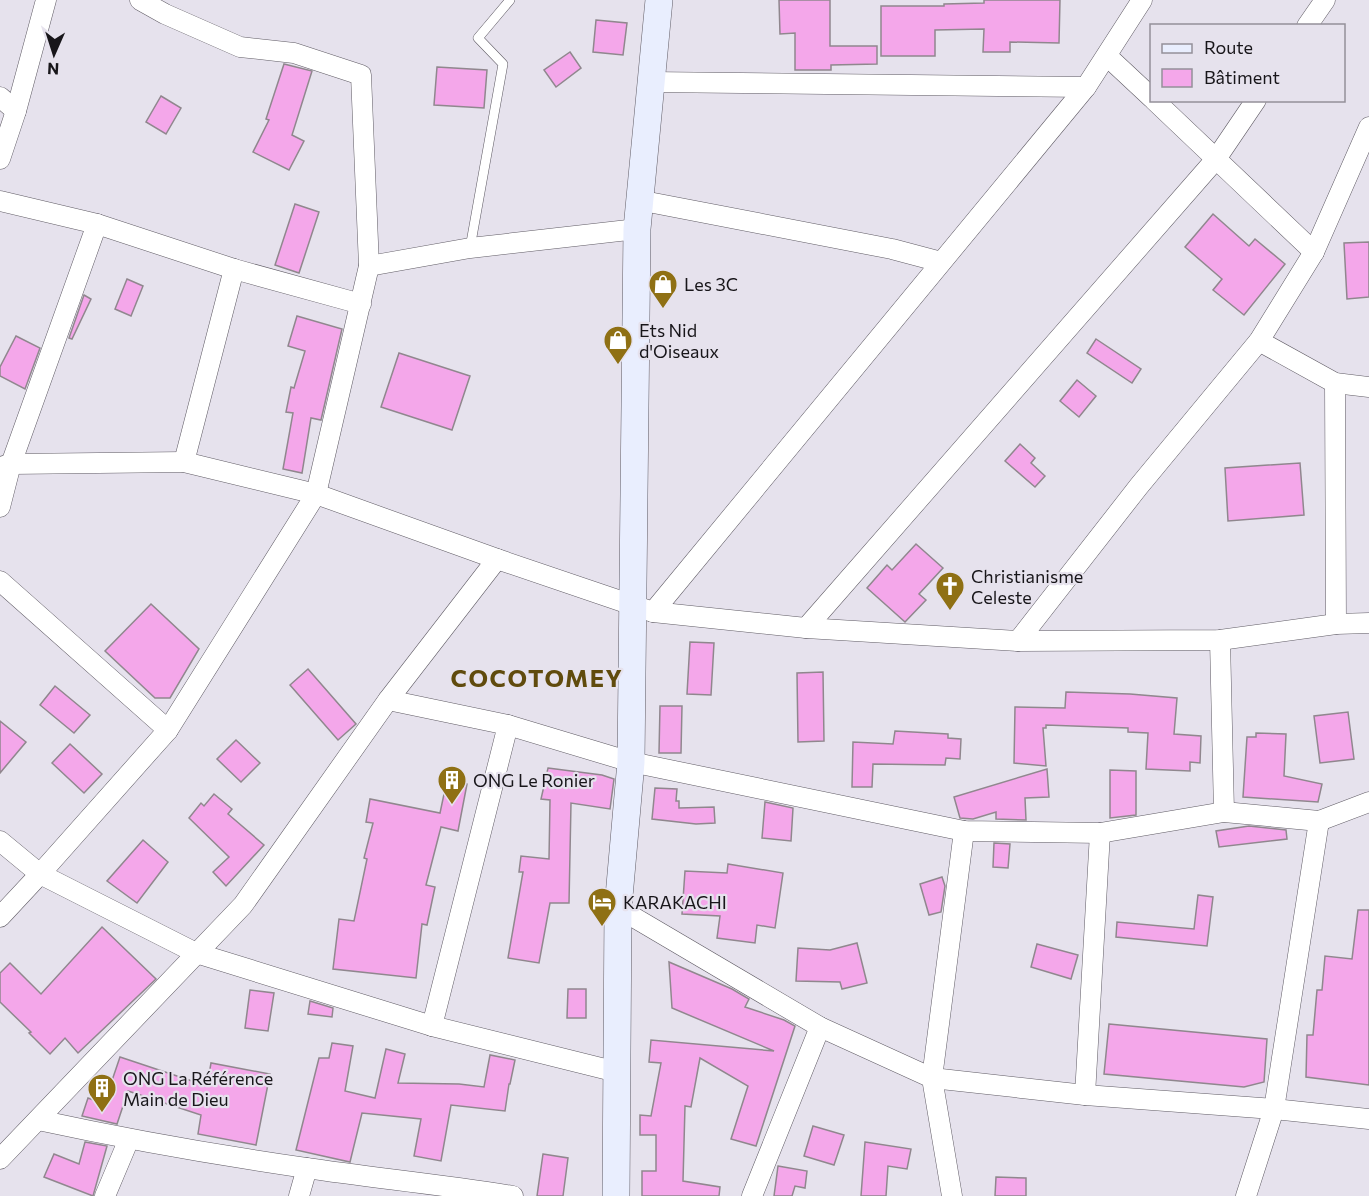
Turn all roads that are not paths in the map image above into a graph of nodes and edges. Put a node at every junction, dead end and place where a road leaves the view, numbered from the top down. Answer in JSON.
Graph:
{"nodes":[{"id":1,"x":46,"y":0,"type":"edge"},
{"id":2,"x":140,"y":0,"type":"edge"},
{"id":3,"x":510,"y":0,"type":"edge"},
{"id":4,"x":659,"y":0,"type":"edge"},
{"id":5,"x":1142,"y":0,"type":"edge"},
{"id":6,"x":1325,"y":0,"type":"edge"},
{"id":7,"x":168,"y":7,"type":"edge"},
{"id":8,"x":1308,"y":24,"type":"edge"},
{"id":9,"x":1107,"y":56,"type":"junction"},
{"id":10,"x":650,"y":82,"type":"junction"},
{"id":11,"x":1086,"y":87,"type":"junction"},
{"id":12,"x":1150,"y":96,"type":"edge"},
{"id":13,"x":0,"y":97,"type":"edge"},
{"id":14,"x":1156,"y":102,"type":"edge"},
{"id":15,"x":1255,"y":102,"type":"edge"},
{"id":16,"x":16,"y":111,"type":"junction"},
{"id":17,"x":1369,"y":126,"type":"edge"},
{"id":18,"x":0,"y":159,"type":"edge"},
{"id":19,"x":1216,"y":159,"type":"junction"},
{"id":20,"x":638,"y":200,"type":"junction"},
{"id":21,"x":0,"y":201,"type":"edge"},
{"id":22,"x":97,"y":224,"type":"junction"},
{"id":23,"x":637,"y":229,"type":"junction"},
{"id":24,"x":470,"y":248,"type":"junction"},
{"id":25,"x":1314,"y":252,"type":"junction"},
{"id":26,"x":941,"y":262,"type":"junction"},
{"id":27,"x":369,"y":266,"type":"junction"},
{"id":28,"x":234,"y":269,"type":"junction"},
{"id":29,"x":361,"y":304,"type":"junction"},
{"id":30,"x":1259,"y":341,"type":"junction"},
{"id":31,"x":1335,"y":383,"type":"junction"},
{"id":32,"x":1369,"y":387,"type":"edge"},
{"id":33,"x":184,"y":462,"type":"junction"},
{"id":34,"x":6,"y":465,"type":"edge"},
{"id":35,"x":316,"y":494,"type":"junction"},
{"id":36,"x":0,"y":507,"type":"edge"},
{"id":37,"x":497,"y":559,"type":"junction"},
{"id":38,"x":0,"y":581,"type":"edge"},
{"id":39,"x":643,"y":608,"type":"junction"},
{"id":40,"x":1369,"y":623,"type":"edge"},
{"id":41,"x":1336,"y":624,"type":"junction"},
{"id":42,"x":807,"y":628,"type":"junction"},
{"id":43,"x":1220,"y":640,"type":"junction"},
{"id":44,"x":1018,"y":641,"type":"junction"},
{"id":45,"x":388,"y":700,"type":"junction"},
{"id":46,"x":508,"y":725,"type":"junction"},
{"id":47,"x":168,"y":730,"type":"junction"},
{"id":48,"x":631,"y":762,"type":"junction"},
{"id":49,"x":1369,"y":802,"type":"edge"},
{"id":50,"x":1224,"y":812,"type":"junction"},
{"id":51,"x":1319,"y":821,"type":"junction"},
{"id":52,"x":964,"y":831,"type":"junction"},
{"id":53,"x":1100,"y":833,"type":"junction"},
{"id":54,"x":0,"y":841,"type":"edge"},
{"id":55,"x":40,"y":874,"type":"junction"},
{"id":56,"x":618,"y":908,"type":"junction"},
{"id":57,"x":0,"y":917,"type":"edge"},
{"id":58,"x":196,"y":953,"type":"junction"},
{"id":59,"x":432,"y":1026,"type":"junction"},
{"id":60,"x":820,"y":1027,"type":"junction"},
{"id":61,"x":617,"y":1072,"type":"junction"},
{"id":62,"x":932,"y":1078,"type":"junction"},
{"id":63,"x":1085,"y":1095,"type":"junction"},
{"id":64,"x":1274,"y":1109,"type":"junction"},
{"id":65,"x":1369,"y":1119,"type":"edge"},
{"id":66,"x":38,"y":1120,"type":"junction"},
{"id":67,"x":129,"y":1139,"type":"junction"},
{"id":68,"x":0,"y":1159,"type":"edge"},
{"id":69,"x":306,"y":1168,"type":"junction"},
{"id":70,"x":429,"y":1189,"type":"edge"},
{"id":71,"x":105,"y":1196,"type":"edge"},
{"id":72,"x":299,"y":1196,"type":"edge"},
{"id":73,"x":513,"y":1196,"type":"edge"},
{"id":74,"x":616,"y":1196,"type":"edge"},
{"id":75,"x":752,"y":1196,"type":"edge"},
{"id":76,"x":952,"y":1196,"type":"edge"},
{"id":77,"x":1246,"y":1196,"type":"edge"}],
"edges":[{"from":1,"to":16,"type":"street"},
{"from":2,"to":7,"type":"street"},
{"from":3,"to":24,"type":"lane"},
{"from":4,"to":10,"type":"main road"},
{"from":5,"to":9,"type":"street"},
{"from":6,"to":8,"type":"street"},
{"from":7,"to":27,"type":"street"},
{"from":9,"to":11,"type":"street"},
{"from":9,"to":12,"type":"street"},
{"from":10,"to":11,"type":"street"},
{"from":10,"to":20,"type":"main road"},
{"from":11,"to":26,"type":"street"},
{"from":13,"to":16,"type":"street"},
{"from":14,"to":19,"type":"street"},
{"from":15,"to":19,"type":"street"},
{"from":16,"to":18,"type":"street"},
{"from":17,"to":25,"type":"street"},
{"from":19,"to":25,"type":"street"},
{"from":19,"to":42,"type":"street"},
{"from":20,"to":23,"type":"main road"},
{"from":20,"to":26,"type":"street"},
{"from":21,"to":22,"type":"street"},
{"from":22,"to":28,"type":"street"},
{"from":22,"to":34,"type":"street"},
{"from":23,"to":24,"type":"street"},
{"from":23,"to":39,"type":"main road"},
{"from":24,"to":27,"type":"street"},
{"from":25,"to":30,"type":"street"},
{"from":26,"to":39,"type":"street"},
{"from":27,"to":29,"type":"street"},
{"from":28,"to":29,"type":"street"},
{"from":28,"to":33,"type":"street"},
{"from":29,"to":35,"type":"street"},
{"from":30,"to":31,"type":"street"},
{"from":30,"to":44,"type":"street"},
{"from":31,"to":32,"type":"street"},
{"from":31,"to":41,"type":"street"},
{"from":33,"to":34,"type":"street"},
{"from":33,"to":35,"type":"street"},
{"from":34,"to":36,"type":"street"},
{"from":35,"to":37,"type":"street"},
{"from":35,"to":47,"type":"street"},
{"from":37,"to":39,"type":"street"},
{"from":37,"to":45,"type":"street"},
{"from":38,"to":47,"type":"street"},
{"from":39,"to":42,"type":"street"},
{"from":39,"to":48,"type":"main road"},
{"from":40,"to":41,"type":"street"},
{"from":41,"to":43,"type":"street"},
{"from":42,"to":44,"type":"street"},
{"from":43,"to":44,"type":"street"},
{"from":43,"to":50,"type":"street"},
{"from":45,"to":46,"type":"street"},
{"from":45,"to":58,"type":"street"},
{"from":46,"to":48,"type":"street"},
{"from":46,"to":59,"type":"street"},
{"from":47,"to":55,"type":"street"},
{"from":48,"to":52,"type":"street"},
{"from":48,"to":56,"type":"main road"},
{"from":49,"to":51,"type":"street"},
{"from":50,"to":51,"type":"street"},
{"from":50,"to":53,"type":"street"},
{"from":51,"to":64,"type":"street"},
{"from":52,"to":53,"type":"street"},
{"from":52,"to":62,"type":"street"},
{"from":53,"to":63,"type":"street"},
{"from":54,"to":55,"type":"street"},
{"from":55,"to":57,"type":"street"},
{"from":55,"to":58,"type":"street"},
{"from":56,"to":60,"type":"street"},
{"from":56,"to":61,"type":"main road"},
{"from":58,"to":59,"type":"street"},
{"from":58,"to":66,"type":"street"},
{"from":59,"to":61,"type":"street"},
{"from":60,"to":62,"type":"street"},
{"from":60,"to":75,"type":"street"},
{"from":61,"to":74,"type":"main road"},
{"from":62,"to":63,"type":"street"},
{"from":62,"to":76,"type":"street"},
{"from":63,"to":64,"type":"street"},
{"from":64,"to":65,"type":"street"},
{"from":64,"to":77,"type":"street"},
{"from":66,"to":67,"type":"street"},
{"from":66,"to":68,"type":"street"},
{"from":67,"to":69,"type":"street"},
{"from":67,"to":71,"type":"street"},
{"from":69,"to":70,"type":"street"},
{"from":69,"to":72,"type":"street"},
{"from":70,"to":73,"type":"street"}]}
